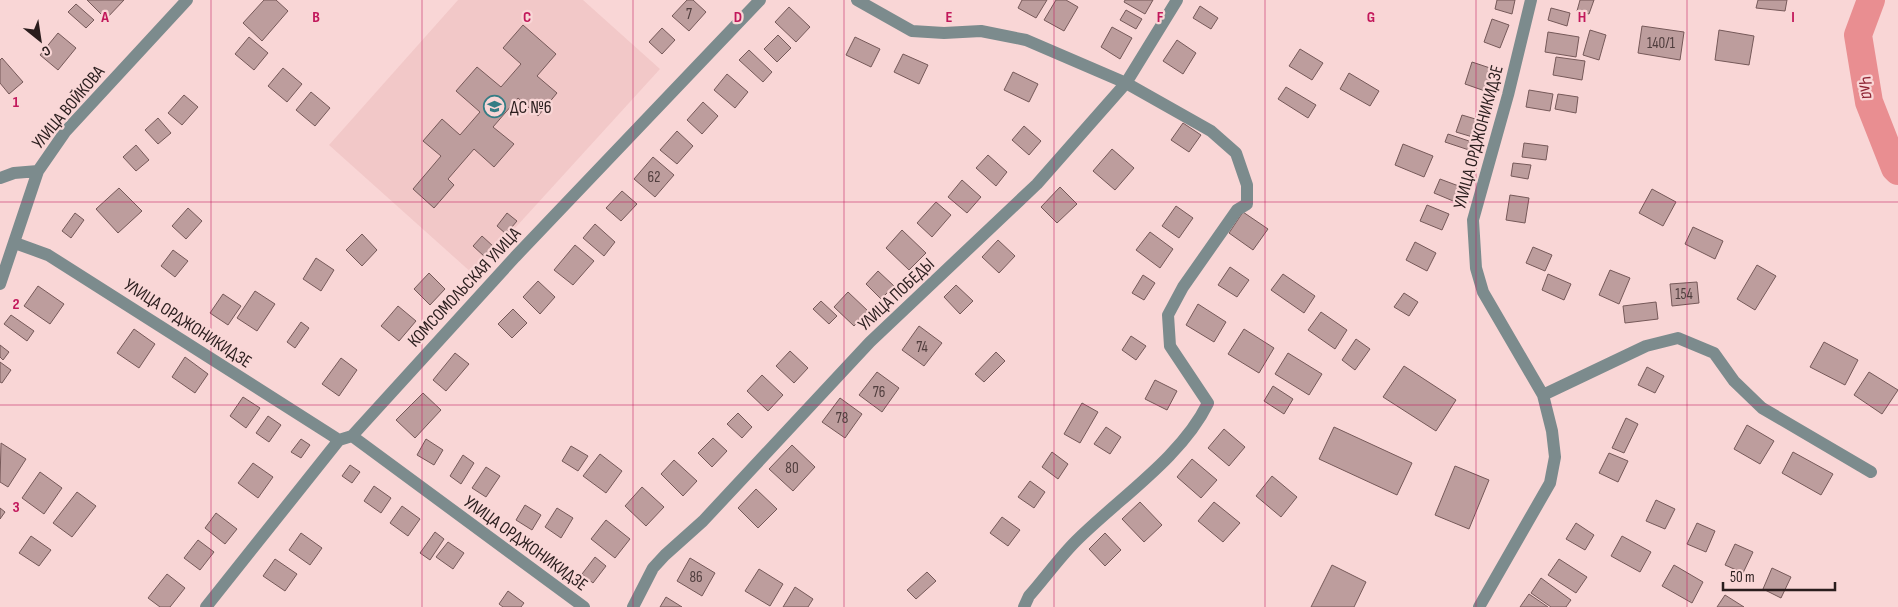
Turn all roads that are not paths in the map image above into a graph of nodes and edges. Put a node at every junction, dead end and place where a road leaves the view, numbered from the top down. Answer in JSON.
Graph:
{"nodes":[{"id":1,"x":187,"y":0,"type":"edge"},
{"id":2,"x":760,"y":0,"type":"edge"},
{"id":3,"x":858,"y":0,"type":"edge"},
{"id":4,"x":1177,"y":0,"type":"edge"},
{"id":5,"x":1531,"y":0,"type":"edge"},
{"id":6,"x":1126,"y":83,"type":"junction"},
{"id":7,"x":38,"y":170,"type":"junction"},
{"id":8,"x":0,"y":178,"type":"edge"},
{"id":9,"x":15,"y":243,"type":"junction"},
{"id":10,"x":0,"y":284,"type":"edge"},
{"id":11,"x":1543,"y":395,"type":"junction"},
{"id":12,"x":346,"y":438,"type":"junction"},
{"id":13,"x":1871,"y":472,"type":"dead end"},
{"id":14,"x":206,"y":607,"type":"edge"},
{"id":15,"x":584,"y":607,"type":"edge"},
{"id":16,"x":633,"y":607,"type":"edge"},
{"id":17,"x":1024,"y":607,"type":"edge"},
{"id":18,"x":1479,"y":607,"type":"edge"}],
"edges":[{"from":1,"to":7,"type":"street","name":"УЛИЦА ВОЙКОВА"},
{"from":2,"to":12,"type":"street","name":"КОМСОМОЛЬСКАЯ УЛИЦА"},
{"from":3,"to":6,"type":"street"},
{"from":4,"to":6,"type":"street","name":"УЛИЦА ПОБЕДЫ"},
{"from":5,"to":11,"type":"street","name":"УЛИЦА ОРДЖОНИКИДЗЕ"},
{"from":6,"to":16,"type":"street","name":"УЛИЦА ПОБЕДЫ"},
{"from":6,"to":17,"type":"street"},
{"from":7,"to":8,"type":"street"},
{"from":7,"to":9,"type":"street","name":"УЛИЦА ВОЙКОВА"},
{"from":9,"to":10,"type":"street","name":"УЛИЦА ВОЙКОВА"},
{"from":9,"to":12,"type":"street","name":"УЛИЦА ОРДЖОНИКИДЗЕ"},
{"from":11,"to":13,"type":"street"},
{"from":11,"to":18,"type":"street","name":"УЛИЦА ОРДЖОНИКИДЗЕ"},
{"from":12,"to":14,"type":"street","name":"КОМСОМОЛЬСКАЯ УЛИЦА"},
{"from":12,"to":15,"type":"street","name":"УЛИЦА ОРДЖОНИКИДЗЕ"}]}
